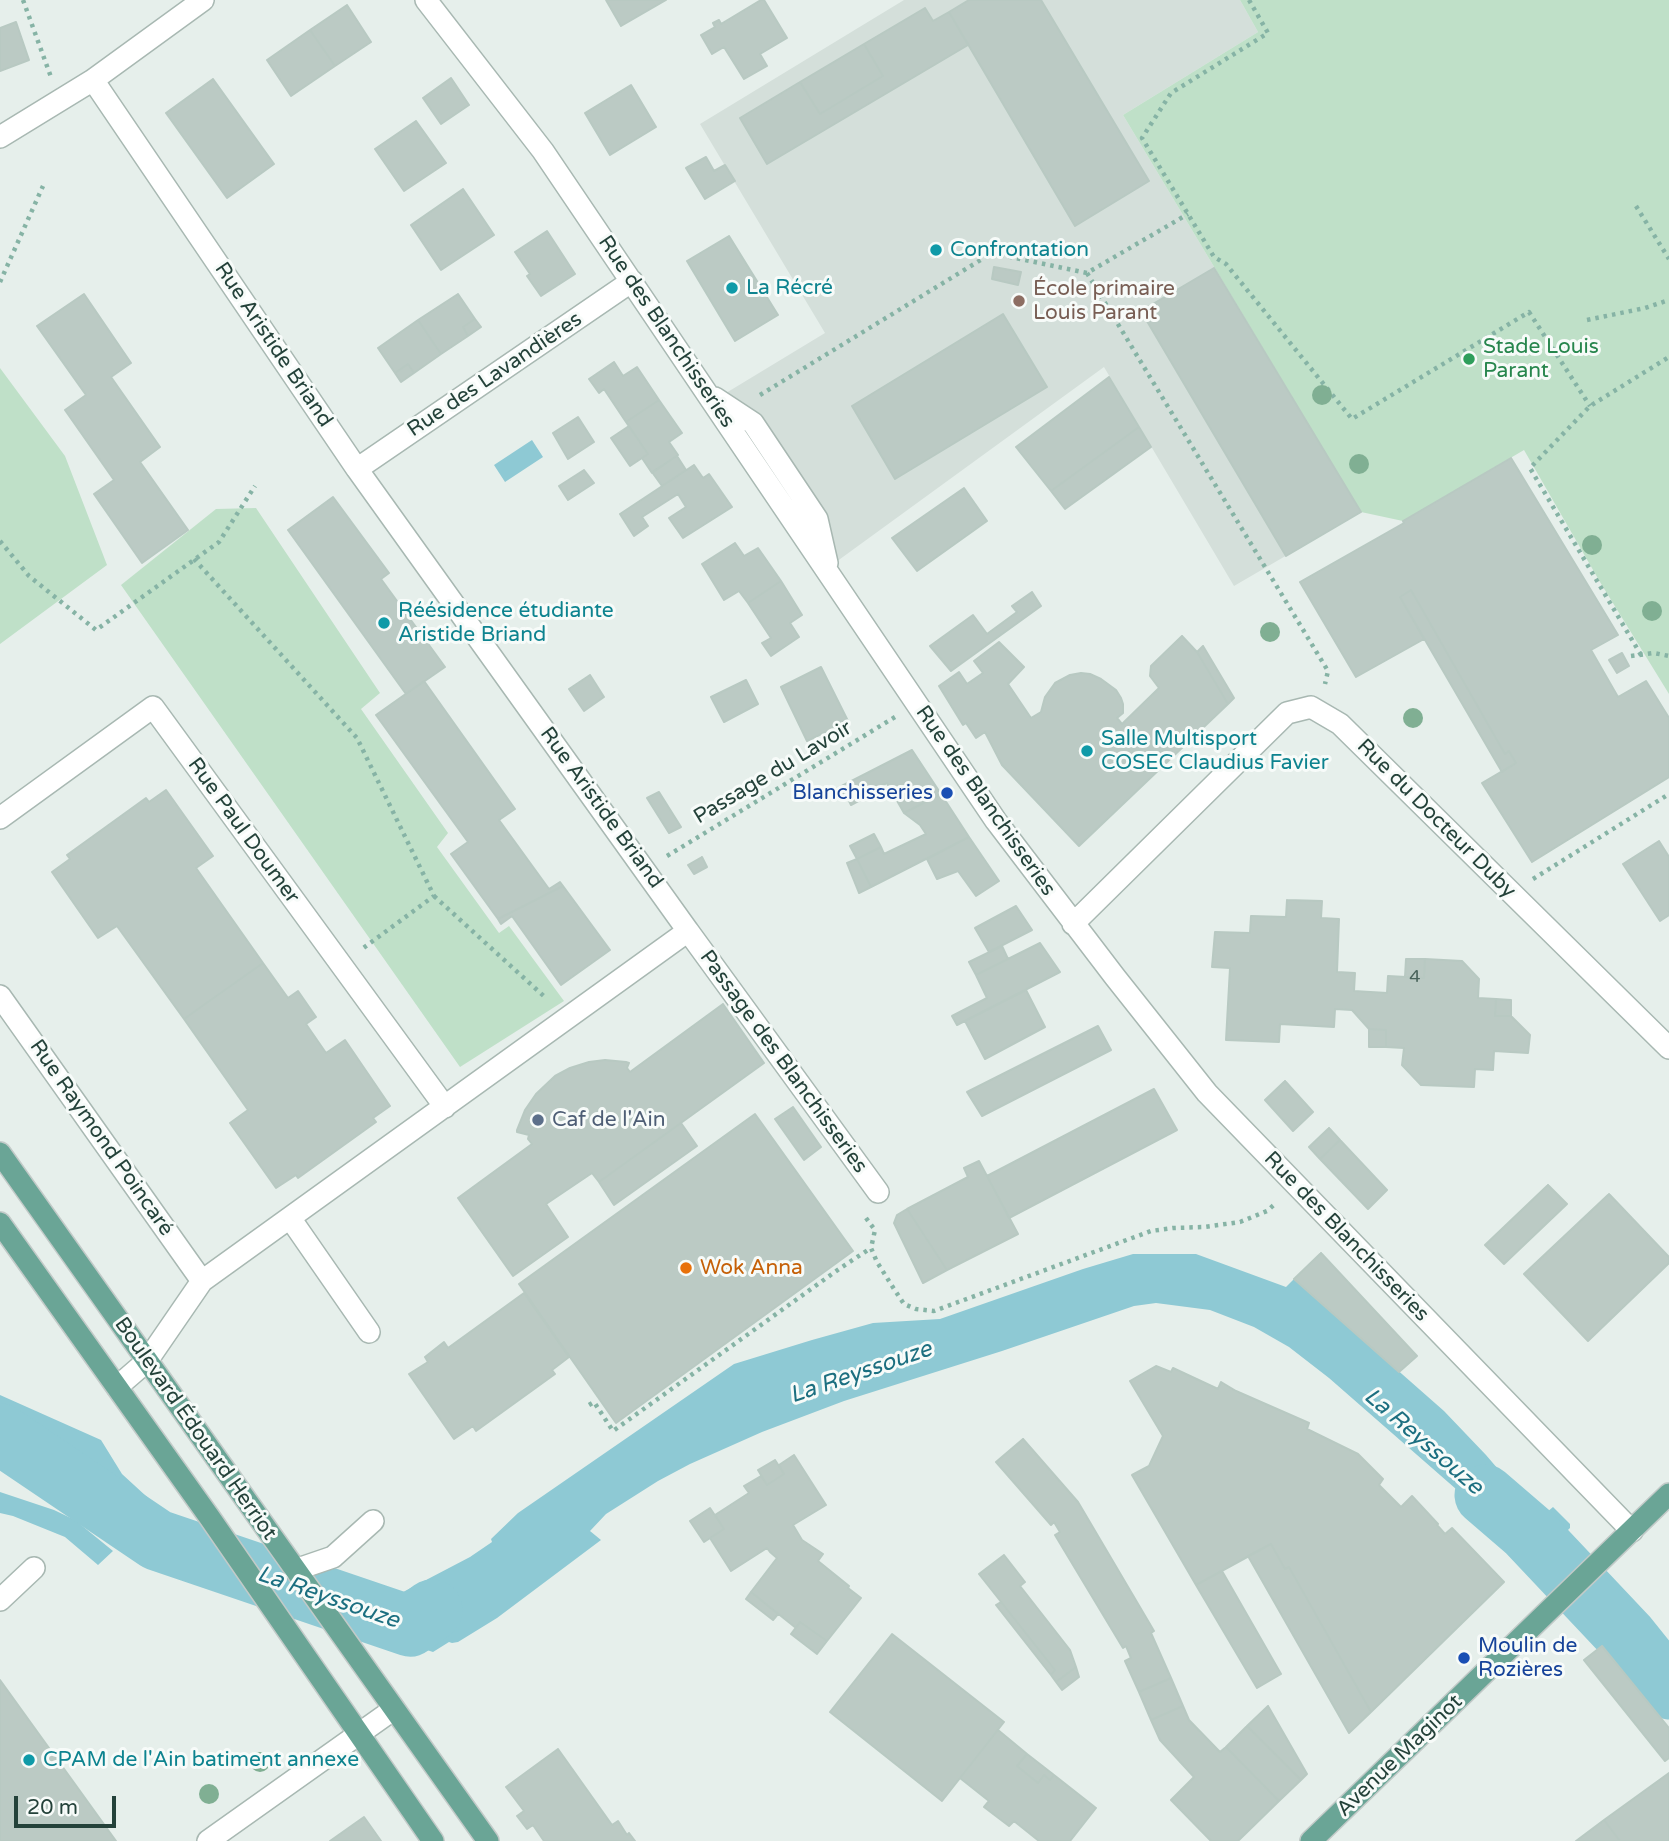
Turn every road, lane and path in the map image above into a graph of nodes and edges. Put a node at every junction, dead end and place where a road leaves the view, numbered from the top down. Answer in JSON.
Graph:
{"nodes":[{"id":1,"x":23,"y":0,"type":"edge"},
{"id":2,"x":203,"y":0,"type":"edge"},
{"id":3,"x":426,"y":0,"type":"edge"},
{"id":4,"x":1249,"y":0,"type":"edge"},
{"id":5,"x":93,"y":80,"type":"junction"},
{"id":6,"x":59,"y":100,"type":"junction"},
{"id":7,"x":0,"y":137,"type":"edge"},
{"id":8,"x":43,"y":186,"type":"dead end"},
{"id":9,"x":1636,"y":206,"type":"dead end"},
{"id":10,"x":1188,"y":214,"type":"junction"},
{"id":11,"x":1669,"y":259,"type":"edge"},
{"id":12,"x":1087,"y":273,"type":"junction"},
{"id":13,"x":632,"y":281,"type":"junction"},
{"id":14,"x":0,"y":282,"type":"edge"},
{"id":15,"x":1669,"y":300,"type":"edge"},
{"id":16,"x":1587,"y":320,"type":"dead end"},
{"id":17,"x":1669,"y":357,"type":"edge"},
{"id":18,"x":760,"y":395,"type":"dead end"},
{"id":19,"x":1590,"y":406,"type":"junction"},
{"id":20,"x":357,"y":469,"type":"junction"},
{"id":21,"x":255,"y":486,"type":"dead end"},
{"id":22,"x":0,"y":541,"type":"edge"},
{"id":23,"x":194,"y":559,"type":"junction"},
{"id":24,"x":1641,"y":655,"type":"junction"},
{"id":25,"x":1631,"y":656,"type":"dead end"},
{"id":26,"x":1669,"y":656,"type":"edge"},
{"id":27,"x":917,"y":704,"type":"junction"},
{"id":28,"x":1319,"y":712,"type":"junction"},
{"id":29,"x":1669,"y":794,"type":"edge"},
{"id":30,"x":0,"y":818,"type":"edge"},
{"id":31,"x":645,"y":869,"type":"junction"},
{"id":32,"x":1511,"y":892,"type":"junction"},
{"id":33,"x":434,"y":896,"type":"junction"},
{"id":34,"x":1073,"y":924,"type":"junction"},
{"id":35,"x":688,"y":931,"type":"junction"},
{"id":36,"x":341,"y":964,"type":"junction"},
{"id":37,"x":0,"y":996,"type":"edge"},
{"id":38,"x":568,"y":1018,"type":"junction"},
{"id":39,"x":1669,"y":1048,"type":"edge"},
{"id":40,"x":445,"y":1107,"type":"junction"},
{"id":41,"x":0,"y":1153,"type":"edge"},
{"id":42,"x":1297,"y":1186,"type":"junction"},
{"id":43,"x":878,"y":1192,"type":"joint"},
{"id":44,"x":290,"y":1217,"type":"junction"},
{"id":45,"x":0,"y":1223,"type":"edge"},
{"id":46,"x":871,"y":1248,"type":"junction"},
{"id":47,"x":202,"y":1281,"type":"junction"},
{"id":48,"x":369,"y":1332,"type":"dead end"},
{"id":49,"x":148,"y":1361,"type":"junction"},
{"id":50,"x":117,"y":1387,"type":"junction"},
{"id":51,"x":589,"y":1405,"type":"dead end"},
{"id":52,"x":1669,"y":1494,"type":"edge"},
{"id":53,"x":373,"y":1521,"type":"dead end"},
{"id":54,"x":1632,"y":1531,"type":"junction"},
{"id":55,"x":34,"y":1568,"type":"dead end"},
{"id":56,"x":295,"y":1570,"type":"junction"},
{"id":57,"x":0,"y":1600,"type":"edge"},
{"id":58,"x":394,"y":1709,"type":"junction"},
{"id":59,"x":359,"y":1733,"type":"junction"},
{"id":60,"x":208,"y":1841,"type":"edge"},
{"id":61,"x":433,"y":1841,"type":"edge"},
{"id":62,"x":488,"y":1841,"type":"edge"},
{"id":63,"x":1311,"y":1841,"type":"edge"}],
"edges":[{"from":1,"to":6,"type":"path"},
{"from":2,"to":5,"type":"street"},
{"from":3,"to":13,"type":"street","name":"Rue des Blanchisseries"},
{"from":4,"to":10,"type":"path"},
{"from":5,"to":6,"type":"street"},
{"from":5,"to":20,"type":"street","name":"Rue Aristide Briand"},
{"from":6,"to":7,"type":"street"},
{"from":8,"to":14,"type":"path"},
{"from":9,"to":11,"type":"path"},
{"from":10,"to":12,"type":"path"},
{"from":10,"to":19,"type":"path"},
{"from":12,"to":18,"type":"path"},
{"from":12,"to":28,"type":"path"},
{"from":13,"to":20,"type":"street","name":"Rue des Lavandières"},
{"from":13,"to":27,"type":"street","name":"Rue des Blanchisseries"},
{"from":15,"to":16,"type":"path"},
{"from":17,"to":19,"type":"path"},
{"from":19,"to":24,"type":"path"},
{"from":20,"to":31,"type":"street","name":"Rue Aristide Briand"},
{"from":21,"to":23,"type":"path"},
{"from":22,"to":23,"type":"path"},
{"from":23,"to":33,"type":"path"},
{"from":24,"to":25,"type":"path"},
{"from":24,"to":26,"type":"path"},
{"from":27,"to":31,"type":"path","name":"Passage du Lavoir"},
{"from":27,"to":34,"type":"street","name":"Rue des Blanchisseries"},
{"from":28,"to":32,"type":"street","name":"Rue du Docteur Duby"},
{"from":28,"to":34,"type":"street"},
{"from":29,"to":32,"type":"path"},
{"from":30,"to":36,"type":"street","name":"Rue Paul Doumer"},
{"from":31,"to":35,"type":"street","name":"Rue Aristide Briand"},
{"from":32,"to":39,"type":"street","name":"Rue du Docteur Duby"},
{"from":33,"to":36,"type":"path"},
{"from":33,"to":38,"type":"path"},
{"from":34,"to":42,"type":"street","name":"Rue des Blanchisseries"},
{"from":35,"to":38,"type":"street"},
{"from":35,"to":43,"type":"street","name":"Passage des Blanchisseries"},
{"from":36,"to":40,"type":"street","name":"Rue Paul Doumer"},
{"from":37,"to":47,"type":"street","name":"Rue Raymond Poincaré"},
{"from":38,"to":40,"type":"street"},
{"from":40,"to":44,"type":"street"},
{"from":41,"to":49,"type":"main road","name":"Boulevard Édouard Herriot"},
{"from":42,"to":46,"type":"path"},
{"from":42,"to":54,"type":"street","name":"Rue des Blanchisseries"},
{"from":43,"to":46,"type":"path"},
{"from":44,"to":47,"type":"street"},
{"from":44,"to":48,"type":"street"},
{"from":45,"to":50,"type":"main road","name":"Boulevard Édouard Herriot"},
{"from":46,"to":51,"type":"path"},
{"from":47,"to":49,"type":"street"},
{"from":49,"to":50,"type":"street"},
{"from":49,"to":56,"type":"main road","name":"Boulevard Édouard Herriot"},
{"from":50,"to":59,"type":"main road","name":"Boulevard Édouard Herriot"},
{"from":52,"to":54,"type":"main road","name":"Avenue Maginot"},
{"from":53,"to":56,"type":"street"},
{"from":54,"to":63,"type":"main road","name":"Avenue Maginot"},
{"from":55,"to":57,"type":"street"},
{"from":56,"to":58,"type":"main road","name":"Boulevard Édouard Herriot"},
{"from":58,"to":59,"type":"street"},
{"from":58,"to":62,"type":"main road","name":"Boulevard Édouard Herriot"},
{"from":59,"to":60,"type":"street"},
{"from":59,"to":61,"type":"main road","name":"Boulevard Édouard Herriot"}]}
